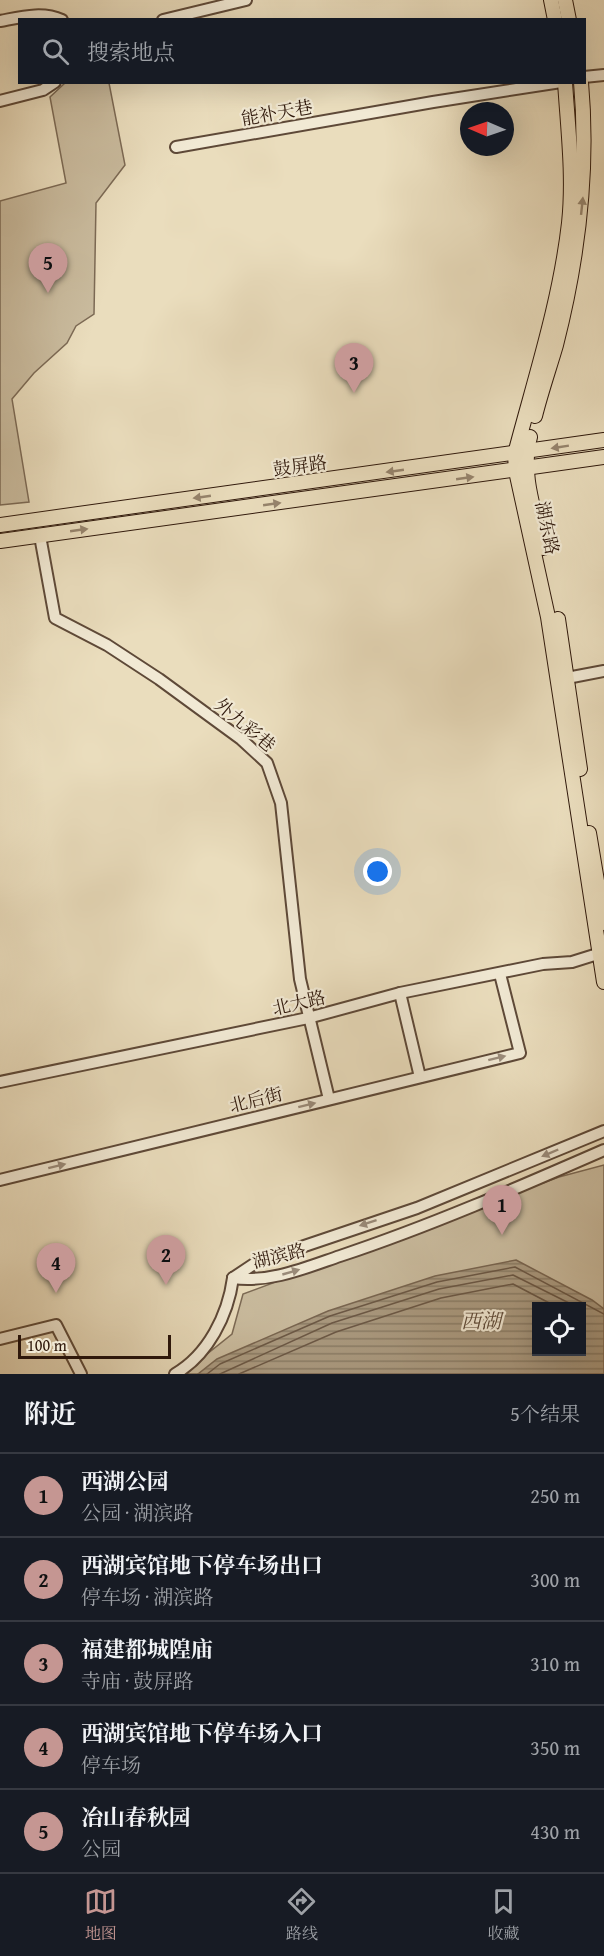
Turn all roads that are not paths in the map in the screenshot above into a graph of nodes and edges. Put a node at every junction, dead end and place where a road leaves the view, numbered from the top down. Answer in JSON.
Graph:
{"nodes":[{"id":1,"x":246,"y":0,"type":"edge"},
{"id":2,"x":551,"y":0,"type":"edge"},
{"id":3,"x":565,"y":0,"type":"edge"},
{"id":4,"x":58,"y":18,"type":"edge"},
{"id":5,"x":171,"y":18,"type":"edge"},
{"id":6,"x":555,"y":18,"type":"edge"},
{"id":7,"x":569,"y":18,"type":"edge"},
{"id":8,"x":0,"y":21,"type":"edge"},
{"id":9,"x":604,"y":75,"type":"edge"},
{"id":10,"x":586,"y":77,"type":"edge"},
{"id":11,"x":52,"y":84,"type":"edge"},
{"id":12,"x":550,"y":84,"type":"edge"},
{"id":13,"x":563,"y":84,"type":"edge"},
{"id":14,"x":581,"y":84,"type":"edge"},
{"id":15,"x":0,"y":101,"type":"edge"},
{"id":16,"x":176,"y":147,"type":"dead end"},
{"id":17,"x":604,"y":440,"type":"edge"},
{"id":18,"x":521,"y":453,"type":"junction"},
{"id":19,"x":604,"y":457,"type":"edge"},
{"id":20,"x":521,"y":470,"type":"junction"},
{"id":21,"x":0,"y":525,"type":"edge"},
{"id":22,"x":40,"y":536,"type":"junction"},
{"id":23,"x":0,"y":541,"type":"edge"},
{"id":24,"x":604,"y":671,"type":"edge"},
{"id":25,"x":567,"y":678,"type":"junction"},
{"id":26,"x":604,"y":923,"type":"edge"},
{"id":27,"x":601,"y":953,"type":"edge"},
{"id":28,"x":500,"y":974,"type":"junction"},
{"id":29,"x":604,"y":982,"type":"edge"},
{"id":30,"x":400,"y":993,"type":"junction"},
{"id":31,"x":308,"y":1018,"type":"junction"},
{"id":32,"x":420,"y":1077,"type":"junction"},
{"id":33,"x":0,"y":1082,"type":"edge"},
{"id":34,"x":329,"y":1099,"type":"junction"},
{"id":35,"x":604,"y":1131,"type":"edge"},
{"id":36,"x":604,"y":1150,"type":"edge"},
{"id":37,"x":0,"y":1180,"type":"edge"},
{"id":38,"x":233,"y":1278,"type":"junction"},
{"id":39,"x":0,"y":1339,"type":"edge"},
{"id":40,"x":81,"y":1374,"type":"edge"},
{"id":41,"x":175,"y":1374,"type":"edge"}],
"edges":[{"from":1,"to":5,"type":"street"},
{"from":2,"to":6,"type":"main road"},
{"from":3,"to":7,"type":"main road"},
{"from":4,"to":8,"type":"street"},
{"from":9,"to":10,"type":"street"},
{"from":11,"to":15,"type":"street"},
{"from":12,"to":16,"type":"street","name":"能补天巷"},
{"from":13,"to":18,"type":"main road","name":"湖东路"},
{"from":18,"to":14,"type":"main road","name":"湖东路","one_way":true},
{"from":17,"to":18,"type":"main road","name":"鼓屏路","one_way":true},
{"from":18,"to":20,"type":"main road","name":"湖东路"},
{"from":18,"to":21,"type":"main road","name":"鼓屏路","one_way":true},
{"from":19,"to":20,"type":"main road","name":"鼓屏路"},
{"from":22,"to":20,"type":"main road","name":"鼓屏路","one_way":true},
{"from":20,"to":25,"type":"main road","name":"湖东路"},
{"from":20,"to":27,"type":"main road","name":"湖东路"},
{"from":22,"to":23,"type":"main road","name":"鼓屏路"},
{"from":22,"to":31,"type":"street","name":"外九彩巷"},
{"from":24,"to":25,"type":"street"},
{"from":25,"to":26,"type":"main road","name":"湖东路"},
{"from":27,"to":28,"type":"street","name":"北大路"},
{"from":27,"to":29,"type":"main road","name":"湖东路"},
{"from":28,"to":30,"type":"street","name":"北大路"},
{"from":32,"to":28,"type":"street","name":"北后街","one_way":true},
{"from":30,"to":31,"type":"street","name":"北大路"},
{"from":30,"to":32,"type":"street"},
{"from":31,"to":33,"type":"street","name":"北大路"},
{"from":31,"to":34,"type":"street","name":"外九彩巷"},
{"from":32,"to":34,"type":"street","name":"北后街"},
{"from":37,"to":34,"type":"street","name":"北后街","one_way":true},
{"from":35,"to":38,"type":"street","name":"湖滨路","one_way":true},
{"from":38,"to":36,"type":"street","name":"湖滨路","one_way":true},
{"from":38,"to":41,"type":"street"},
{"from":39,"to":40,"type":"street"}]}
